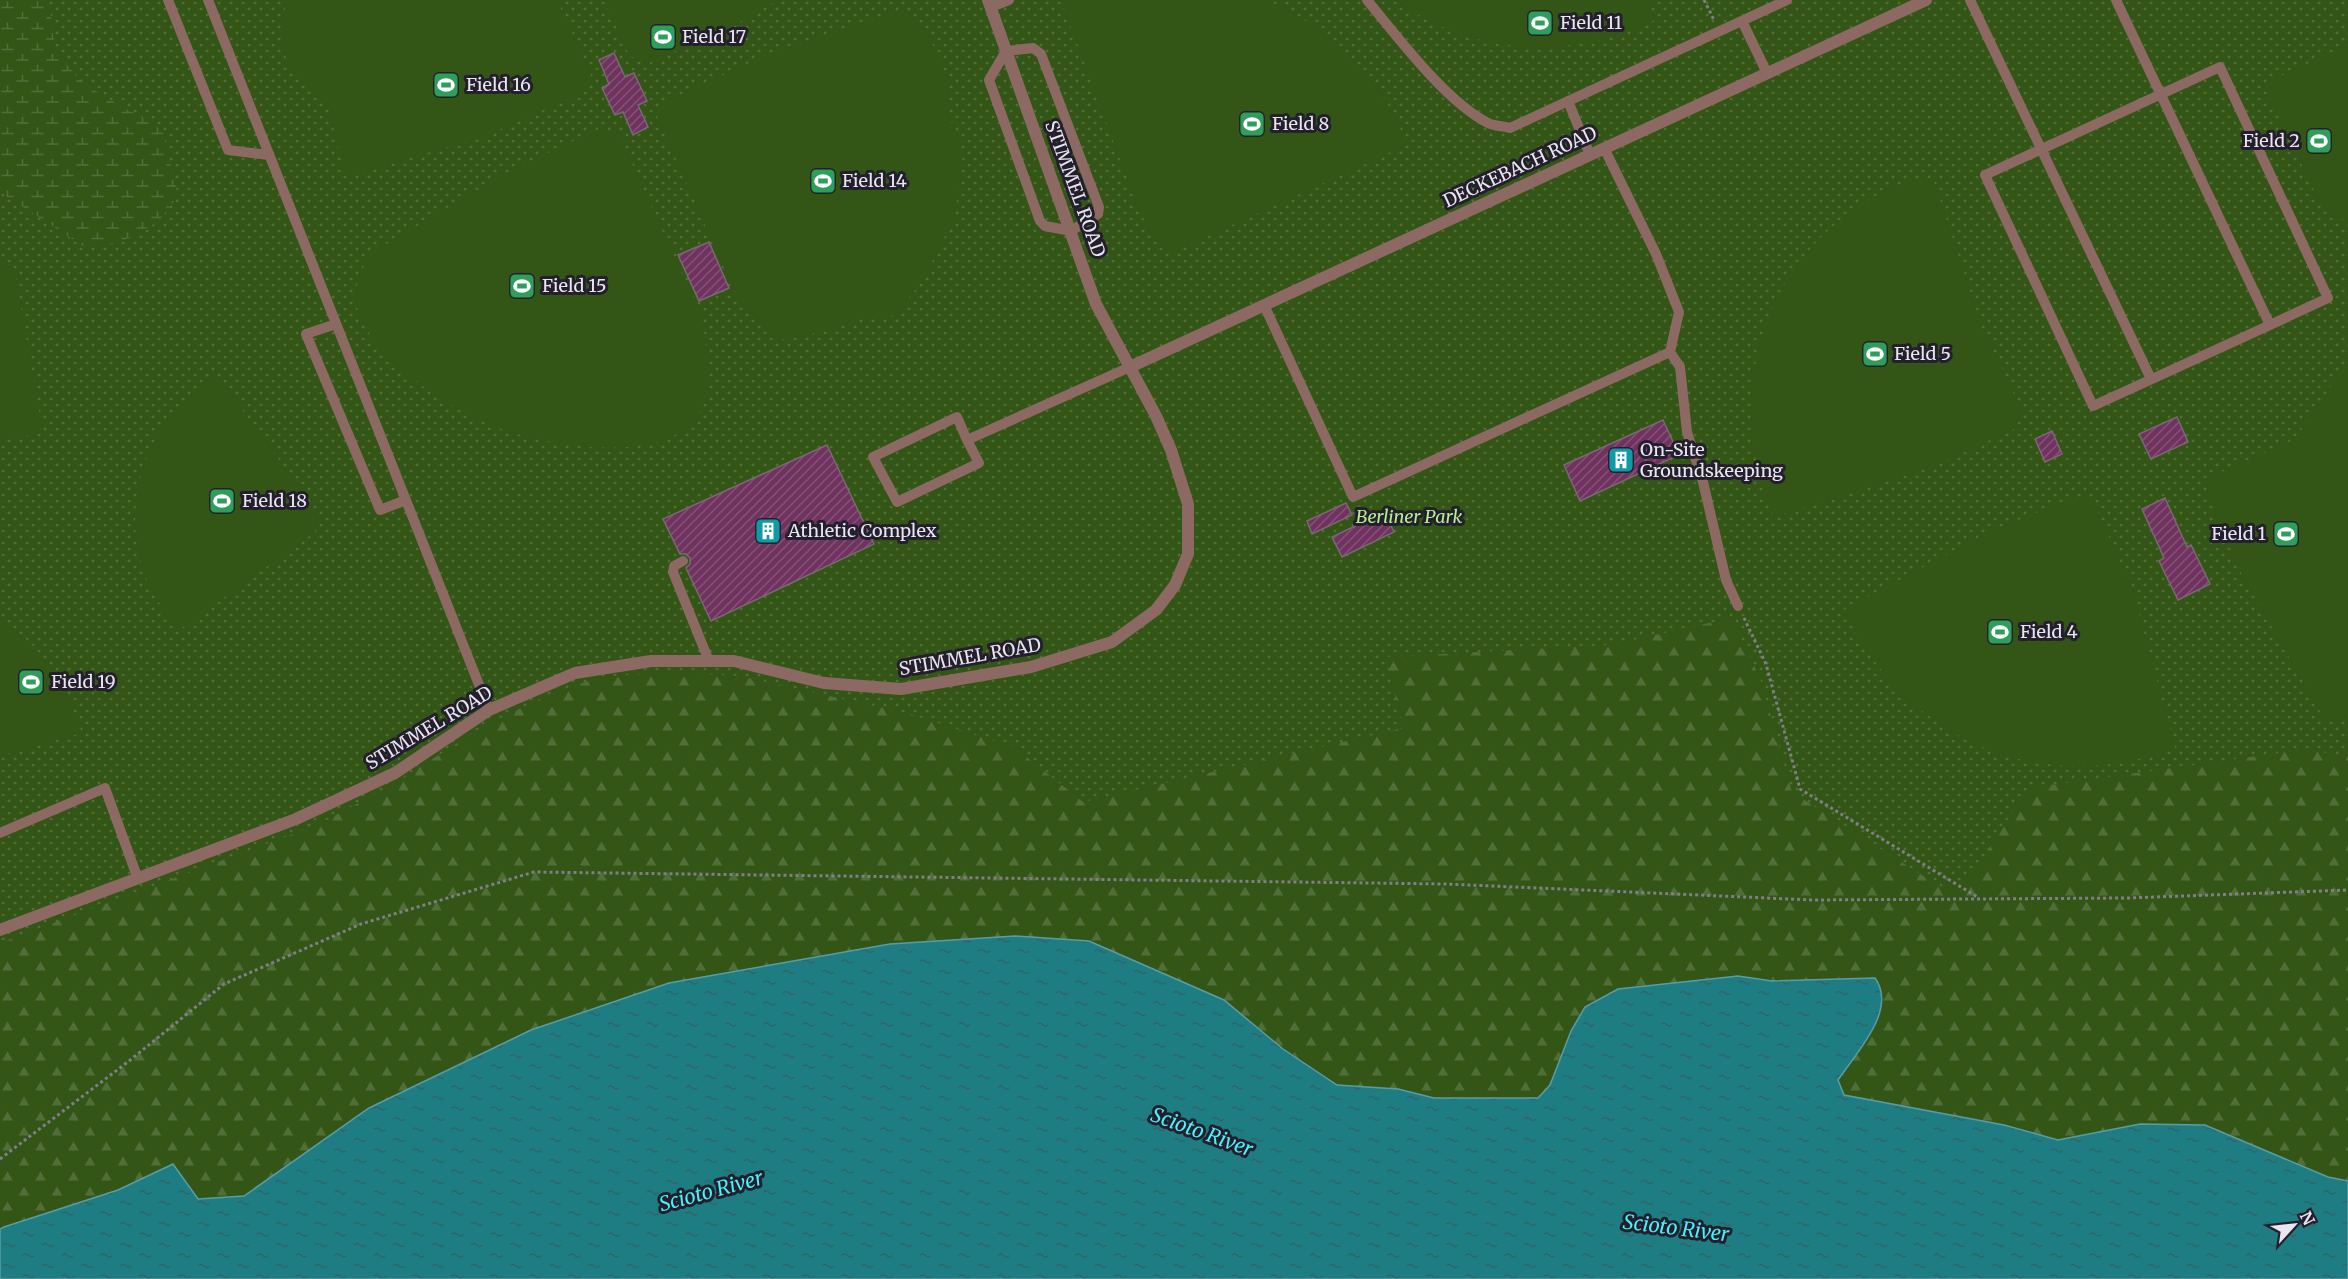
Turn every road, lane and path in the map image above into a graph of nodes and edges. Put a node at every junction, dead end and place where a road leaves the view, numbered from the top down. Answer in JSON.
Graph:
{"nodes":[{"id":1,"x":168,"y":0,"type":"edge"},
{"id":2,"x":208,"y":0,"type":"edge"},
{"id":3,"x":1009,"y":0,"type":"edge"},
{"id":4,"x":1367,"y":0,"type":"edge"},
{"id":5,"x":1704,"y":0,"type":"edge"},
{"id":6,"x":1787,"y":0,"type":"edge"},
{"id":7,"x":1926,"y":0,"type":"edge"},
{"id":8,"x":1970,"y":0,"type":"edge"},
{"id":9,"x":2116,"y":0,"type":"edge"},
{"id":10,"x":989,"y":3,"type":"edge"},
{"id":11,"x":1742,"y":21,"type":"junction"},
{"id":12,"x":1721,"y":32,"type":"junction"},
{"id":13,"x":1006,"y":51,"type":"junction"},
{"id":14,"x":1767,"y":73,"type":"junction"},
{"id":15,"x":2160,"y":94,"type":"junction"},
{"id":16,"x":1568,"y":101,"type":"junction"},
{"id":17,"x":1604,"y":148,"type":"junction"},
{"id":18,"x":2042,"y":149,"type":"junction"},
{"id":19,"x":269,"y":155,"type":"junction"},
{"id":20,"x":1590,"y":155,"type":"junction"},
{"id":21,"x":1071,"y":231,"type":"junction"},
{"id":22,"x":1264,"y":305,"type":"junction"},
{"id":23,"x":336,"y":324,"type":"junction"},
{"id":24,"x":2270,"y":325,"type":"junction"},
{"id":25,"x":1670,"y":352,"type":"junction"},
{"id":26,"x":1130,"y":367,"type":"junction"},
{"id":27,"x":2151,"y":379,"type":"junction"},
{"id":28,"x":968,"y":440,"type":"junction"},
{"id":29,"x":406,"y":500,"type":"junction"},
{"id":30,"x":682,"y":561,"type":"dead end"},
{"id":31,"x":1738,"y":606,"type":"joint"},
{"id":32,"x":709,"y":661,"type":"junction"},
{"id":33,"x":489,"y":710,"type":"junction"},
{"id":34,"x":0,"y":832,"type":"edge"},
{"id":35,"x":138,"y":879,"type":"junction"},
{"id":36,"x":2348,"y":890,"type":"edge"},
{"id":37,"x":1980,"y":899,"type":"junction"},
{"id":38,"x":0,"y":930,"type":"edge"},
{"id":39,"x":0,"y":1159,"type":"edge"}],
"edges":[{"from":1,"to":19,"type":"lane"},
{"from":2,"to":19,"type":"lane"},
{"from":3,"to":10,"type":"lane"},
{"from":4,"to":16,"type":"lane"},
{"from":5,"to":12,"type":"path"},
{"from":6,"to":11,"type":"lane"},
{"from":7,"to":14,"type":"street","name":"DECKEBACH ROAD"},
{"from":8,"to":18,"type":"lane"},
{"from":9,"to":15,"type":"lane"},
{"from":10,"to":13,"type":"street","name":"STIMMEL ROAD"},
{"from":11,"to":12,"type":"lane"},
{"from":11,"to":14,"type":"lane"},
{"from":12,"to":16,"type":"lane"},
{"from":13,"to":21,"type":"street","name":"STIMMEL ROAD"},
{"from":13,"to":21,"type":"lane"},
{"from":13,"to":21,"type":"lane"},
{"from":14,"to":17,"type":"street","name":"DECKEBACH ROAD"},
{"from":15,"to":18,"type":"lane"},
{"from":15,"to":24,"type":"lane"},
{"from":15,"to":24,"type":"lane"},
{"from":16,"to":20,"type":"lane"},
{"from":17,"to":20,"type":"street","name":"DECKEBACH ROAD"},
{"from":17,"to":25,"type":"lane"},
{"from":18,"to":27,"type":"lane"},
{"from":18,"to":27,"type":"lane"},
{"from":19,"to":23,"type":"lane"},
{"from":20,"to":22,"type":"street","name":"DECKEBACH ROAD"},
{"from":21,"to":26,"type":"street","name":"STIMMEL ROAD"},
{"from":22,"to":25,"type":"lane"},
{"from":22,"to":26,"type":"street","name":"DECKEBACH ROAD"},
{"from":23,"to":29,"type":"lane"},
{"from":23,"to":29,"type":"lane"},
{"from":24,"to":27,"type":"lane"},
{"from":25,"to":31,"type":"lane"},
{"from":26,"to":28,"type":"lane"},
{"from":26,"to":32,"type":"street","name":"STIMMEL ROAD"},
{"from":28,"to":28,"type":"lane"},
{"from":29,"to":33,"type":"lane"},
{"from":30,"to":32,"type":"lane"},
{"from":31,"to":37,"type":"path"},
{"from":32,"to":33,"type":"street","name":"STIMMEL ROAD"},
{"from":33,"to":35,"type":"street","name":"STIMMEL ROAD"},
{"from":34,"to":35,"type":"lane"},
{"from":35,"to":38,"type":"street","name":"STIMMEL ROAD"},
{"from":36,"to":37,"type":"path"},
{"from":37,"to":39,"type":"path"}]}
